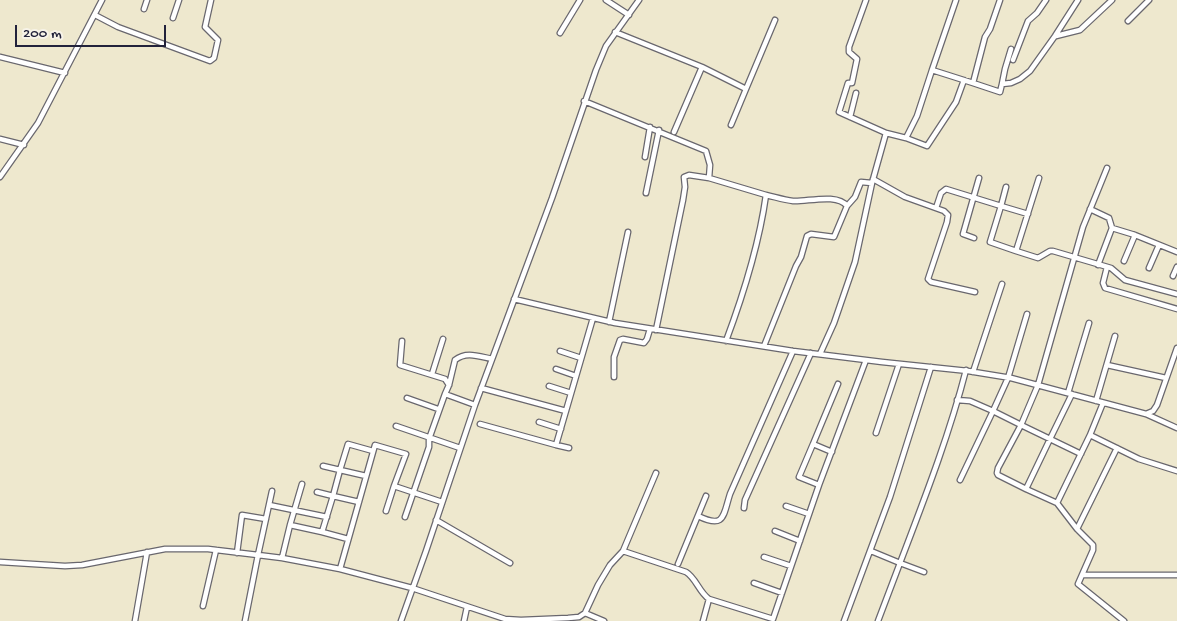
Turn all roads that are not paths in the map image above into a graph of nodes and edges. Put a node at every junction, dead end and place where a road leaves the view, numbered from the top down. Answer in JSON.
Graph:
{"nodes":[{"id":1,"x":102,"y":0,"type":"edge"},
{"id":2,"x":147,"y":0,"type":"edge"},
{"id":3,"x":179,"y":0,"type":"edge"},
{"id":4,"x":211,"y":0,"type":"edge"},
{"id":5,"x":580,"y":0,"type":"edge"},
{"id":6,"x":606,"y":0,"type":"edge"},
{"id":7,"x":639,"y":0,"type":"edge"},
{"id":8,"x":866,"y":0,"type":"edge"},
{"id":9,"x":956,"y":0,"type":"edge"},
{"id":10,"x":1000,"y":0,"type":"edge"},
{"id":11,"x":1046,"y":0,"type":"edge"},
{"id":12,"x":1078,"y":0,"type":"edge"},
{"id":13,"x":1112,"y":0,"type":"edge"},
{"id":14,"x":1149,"y":0,"type":"edge"},
{"id":15,"x":144,"y":9,"type":"dead end"},
{"id":16,"x":95,"y":15,"type":"junction"},
{"id":17,"x":629,"y":15,"type":"junction"},
{"id":18,"x":173,"y":18,"type":"dead end"},
{"id":19,"x":774,"y":20,"type":"dead end"},
{"id":20,"x":1128,"y":21,"type":"dead end"},
{"id":21,"x":560,"y":32,"type":"dead end"},
{"id":22,"x":615,"y":32,"type":"junction"},
{"id":23,"x":1055,"y":36,"type":"junction"},
{"id":24,"x":1011,"y":49,"type":"dead end"},
{"id":25,"x":0,"y":57,"type":"edge"},
{"id":26,"x":1013,"y":60,"type":"dead end"},
{"id":27,"x":702,"y":66,"type":"junction"},
{"id":28,"x":932,"y":70,"type":"junction"},
{"id":29,"x":65,"y":73,"type":"junction"},
{"id":30,"x":964,"y":80,"type":"junction"},
{"id":31,"x":972,"y":83,"type":"junction"},
{"id":32,"x":1002,"y":84,"type":"junction"},
{"id":33,"x":746,"y":89,"type":"junction"},
{"id":34,"x":856,"y":93,"type":"dead end"},
{"id":35,"x":584,"y":101,"type":"junction"},
{"id":36,"x":850,"y":117,"type":"junction"},
{"id":37,"x":731,"y":125,"type":"dead end"},
{"id":38,"x":650,"y":127,"type":"junction"},
{"id":39,"x":659,"y":130,"type":"junction"},
{"id":40,"x":674,"y":132,"type":"dead end"},
{"id":41,"x":886,"y":133,"type":"junction"},
{"id":42,"x":906,"y":138,"type":"junction"},
{"id":43,"x":0,"y":139,"type":"edge"},
{"id":44,"x":24,"y":145,"type":"junction"},
{"id":45,"x":645,"y":157,"type":"dead end"},
{"id":46,"x":1107,"y":168,"type":"dead end"},
{"id":47,"x":0,"y":177,"type":"edge"},
{"id":48,"x":710,"y":178,"type":"junction"},
{"id":49,"x":979,"y":178,"type":"dead end"},
{"id":50,"x":1038,"y":178,"type":"dead end"},
{"id":51,"x":872,"y":182,"type":"junction"},
{"id":52,"x":1006,"y":187,"type":"dead end"},
{"id":53,"x":646,"y":193,"type":"dead end"},
{"id":54,"x":766,"y":195,"type":"junction"},
{"id":55,"x":974,"y":197,"type":"junction"},
{"id":56,"x":847,"y":206,"type":"junction"},
{"id":57,"x":1001,"y":206,"type":"junction"},
{"id":58,"x":936,"y":208,"type":"junction"},
{"id":59,"x":1090,"y":209,"type":"junction"},
{"id":60,"x":1028,"y":214,"type":"junction"},
{"id":61,"x":1112,"y":228,"type":"junction"},
{"id":62,"x":628,"y":232,"type":"dead end"},
{"id":63,"x":1135,"y":235,"type":"junction"},
{"id":64,"x":974,"y":238,"type":"dead end"},
{"id":65,"x":1159,"y":245,"type":"junction"},
{"id":66,"x":1016,"y":251,"type":"junction"},
{"id":67,"x":1177,"y":252,"type":"edge"},
{"id":68,"x":1075,"y":259,"type":"junction"},
{"id":69,"x":1124,"y":261,"type":"dead end"},
{"id":70,"x":1098,"y":265,"type":"junction"},
{"id":71,"x":1107,"y":267,"type":"junction"},
{"id":72,"x":1177,"y":267,"type":"edge"},
{"id":73,"x":1149,"y":268,"type":"dead end"},
{"id":74,"x":1173,"y":276,"type":"dead end"},
{"id":75,"x":1002,"y":284,"type":"dead end"},
{"id":76,"x":975,"y":292,"type":"dead end"},
{"id":77,"x":1177,"y":294,"type":"edge"},
{"id":78,"x":514,"y":299,"type":"junction"},
{"id":79,"x":1177,"y":309,"type":"edge"},
{"id":80,"x":1027,"y":314,"type":"dead end"},
{"id":81,"x":593,"y":318,"type":"junction"},
{"id":82,"x":609,"y":322,"type":"junction"},
{"id":83,"x":1089,"y":322,"type":"dead end"},
{"id":84,"x":650,"y":329,"type":"junction"},
{"id":85,"x":656,"y":330,"type":"junction"},
{"id":86,"x":1115,"y":336,"type":"dead end"},
{"id":87,"x":443,"y":339,"type":"dead end"},
{"id":88,"x":402,"y":341,"type":"dead end"},
{"id":89,"x":726,"y":341,"type":"junction"},
{"id":90,"x":764,"y":346,"type":"junction"},
{"id":91,"x":1177,"y":348,"type":"edge"},
{"id":92,"x":793,"y":350,"type":"junction"},
{"id":93,"x":560,"y":351,"type":"dead end"},
{"id":94,"x":811,"y":353,"type":"junction"},
{"id":95,"x":820,"y":354,"type":"junction"},
{"id":96,"x":581,"y":358,"type":"junction"},
{"id":97,"x":492,"y":359,"type":"junction"},
{"id":98,"x":866,"y":360,"type":"junction"},
{"id":99,"x":899,"y":364,"type":"junction"},
{"id":100,"x":1107,"y":365,"type":"junction"},
{"id":101,"x":932,"y":367,"type":"junction"},
{"id":102,"x":556,"y":369,"type":"dead end"},
{"id":103,"x":966,"y":370,"type":"junction"},
{"id":104,"x":973,"y":372,"type":"junction"},
{"id":105,"x":432,"y":374,"type":"junction"},
{"id":106,"x":576,"y":376,"type":"junction"},
{"id":107,"x":614,"y":378,"type":"dead end"},
{"id":108,"x":1008,"y":378,"type":"junction"},
{"id":109,"x":1166,"y":378,"type":"junction"},
{"id":110,"x":838,"y":384,"type":"dead end"},
{"id":111,"x":449,"y":385,"type":"junction"},
{"id":112,"x":1038,"y":385,"type":"junction"},
{"id":113,"x":549,"y":386,"type":"dead end"},
{"id":114,"x":481,"y":388,"type":"junction"},
{"id":115,"x":571,"y":393,"type":"junction"},
{"id":116,"x":1070,"y":393,"type":"junction"},
{"id":117,"x":445,"y":394,"type":"junction"},
{"id":118,"x":407,"y":398,"type":"dead end"},
{"id":119,"x":957,"y":400,"type":"junction"},
{"id":120,"x":1096,"y":401,"type":"junction"},
{"id":121,"x":1103,"y":403,"type":"junction"},
{"id":122,"x":475,"y":405,"type":"junction"},
{"id":123,"x":438,"y":409,"type":"junction"},
{"id":124,"x":566,"y":411,"type":"junction"},
{"id":125,"x":993,"y":411,"type":"junction"},
{"id":126,"x":1146,"y":414,"type":"junction"},
{"id":127,"x":539,"y":422,"type":"dead end"},
{"id":128,"x":480,"y":424,"type":"dead end"},
{"id":129,"x":1021,"y":425,"type":"junction"},
{"id":130,"x":396,"y":426,"type":"dead end"},
{"id":131,"x":1177,"y":428,"type":"edge"},
{"id":132,"x":561,"y":429,"type":"junction"},
{"id":133,"x":876,"y":433,"type":"dead end"},
{"id":134,"x":1090,"y":435,"type":"junction"},
{"id":135,"x":429,"y":438,"type":"junction"},
{"id":136,"x":1050,"y":439,"type":"junction"},
{"id":137,"x":813,"y":444,"type":"junction"},
{"id":138,"x":556,"y":445,"type":"junction"},
{"id":139,"x":460,"y":448,"type":"junction"},
{"id":140,"x":569,"y":448,"type":"dead end"},
{"id":141,"x":1117,"y":448,"type":"junction"},
{"id":142,"x":373,"y":451,"type":"junction"},
{"id":143,"x":832,"y":452,"type":"junction"},
{"id":144,"x":1081,"y":454,"type":"junction"},
{"id":145,"x":323,"y":466,"type":"dead end"},
{"id":146,"x":340,"y":470,"type":"junction"},
{"id":147,"x":1177,"y":471,"type":"edge"},
{"id":148,"x":656,"y":473,"type":"dead end"},
{"id":149,"x":366,"y":476,"type":"junction"},
{"id":150,"x":960,"y":480,"type":"dead end"},
{"id":151,"x":302,"y":484,"type":"dead end"},
{"id":152,"x":819,"y":485,"type":"junction"},
{"id":153,"x":394,"y":486,"type":"junction"},
{"id":154,"x":1026,"y":488,"type":"junction"},
{"id":155,"x":272,"y":491,"type":"dead end"},
{"id":156,"x":317,"y":492,"type":"dead end"},
{"id":157,"x":414,"y":492,"type":"junction"},
{"id":158,"x":333,"y":496,"type":"junction"},
{"id":159,"x":706,"y":496,"type":"dead end"},
{"id":160,"x":359,"y":502,"type":"junction"},
{"id":161,"x":442,"y":502,"type":"junction"},
{"id":162,"x":1057,"y":503,"type":"junction"},
{"id":163,"x":269,"y":505,"type":"junction"},
{"id":164,"x":786,"y":506,"type":"dead end"},
{"id":165,"x":744,"y":508,"type":"dead end"},
{"id":166,"x":294,"y":511,"type":"junction"},
{"id":167,"x":386,"y":511,"type":"dead end"},
{"id":168,"x":809,"y":514,"type":"junction"},
{"id":169,"x":698,"y":516,"type":"junction"},
{"id":170,"x":326,"y":517,"type":"junction"},
{"id":171,"x":405,"y":517,"type":"dead end"},
{"id":172,"x":266,"y":519,"type":"junction"},
{"id":173,"x":436,"y":520,"type":"junction"},
{"id":174,"x":290,"y":525,"type":"junction"},
{"id":175,"x":1077,"y":529,"type":"junction"},
{"id":176,"x":775,"y":531,"type":"dead end"},
{"id":177,"x":322,"y":532,"type":"junction"},
{"id":178,"x":348,"y":539,"type":"junction"},
{"id":179,"x":800,"y":541,"type":"junction"},
{"id":180,"x":216,"y":550,"type":"junction"},
{"id":181,"x":623,"y":551,"type":"junction"},
{"id":182,"x":871,"y":551,"type":"junction"},
{"id":183,"x":146,"y":552,"type":"junction"},
{"id":184,"x":237,"y":553,"type":"junction"},
{"id":185,"x":258,"y":555,"type":"junction"},
{"id":186,"x":764,"y":557,"type":"dead end"},
{"id":187,"x":282,"y":558,"type":"junction"},
{"id":188,"x":0,"y":562,"type":"edge"},
{"id":189,"x":510,"y":562,"type":"dead end"},
{"id":190,"x":900,"y":563,"type":"junction"},
{"id":191,"x":678,"y":564,"type":"dead end"},
{"id":192,"x":791,"y":566,"type":"junction"},
{"id":193,"x":340,"y":569,"type":"junction"},
{"id":194,"x":924,"y":572,"type":"dead end"},
{"id":195,"x":1082,"y":575,"type":"junction"},
{"id":196,"x":1177,"y":576,"type":"edge"},
{"id":197,"x":754,"y":584,"type":"dead end"},
{"id":198,"x":412,"y":588,"type":"junction"},
{"id":199,"x":782,"y":593,"type":"junction"},
{"id":200,"x":709,"y":599,"type":"junction"},
{"id":201,"x":203,"y":606,"type":"dead end"},
{"id":202,"x":467,"y":607,"type":"junction"},
{"id":203,"x":585,"y":613,"type":"junction"},
{"id":204,"x":494,"y":618,"type":"edge"},
{"id":205,"x":135,"y":621,"type":"edge"},
{"id":206,"x":245,"y":621,"type":"edge"},
{"id":207,"x":400,"y":621,"type":"edge"},
{"id":208,"x":464,"y":621,"type":"edge"},
{"id":209,"x":604,"y":621,"type":"edge"},
{"id":210,"x":704,"y":621,"type":"edge"},
{"id":211,"x":844,"y":621,"type":"edge"},
{"id":212,"x":878,"y":621,"type":"edge"},
{"id":213,"x":1124,"y":621,"type":"edge"}],
"edges":[{"from":1,"to":16,"type":"street"},
{"from":2,"to":15,"type":"street"},
{"from":3,"to":18,"type":"street"},
{"from":4,"to":16,"type":"street"},
{"from":5,"to":21,"type":"street"},
{"from":6,"to":17,"type":"street"},
{"from":7,"to":17,"type":"street"},
{"from":8,"to":36,"type":"street"},
{"from":9,"to":28,"type":"street"},
{"from":10,"to":31,"type":"street"},
{"from":11,"to":26,"type":"street"},
{"from":12,"to":23,"type":"street"},
{"from":13,"to":23,"type":"street"},
{"from":14,"to":20,"type":"street"},
{"from":16,"to":29,"type":"street"},
{"from":17,"to":22,"type":"street"},
{"from":19,"to":33,"type":"street"},
{"from":22,"to":27,"type":"street"},
{"from":22,"to":35,"type":"street"},
{"from":23,"to":32,"type":"street"},
{"from":24,"to":32,"type":"street"},
{"from":25,"to":29,"type":"street"},
{"from":27,"to":33,"type":"street"},
{"from":27,"to":40,"type":"street"},
{"from":28,"to":30,"type":"street"},
{"from":28,"to":42,"type":"street"},
{"from":29,"to":44,"type":"street"},
{"from":30,"to":31,"type":"street"},
{"from":30,"to":42,"type":"street"},
{"from":31,"to":32,"type":"street"},
{"from":33,"to":37,"type":"street"},
{"from":34,"to":36,"type":"street"},
{"from":35,"to":38,"type":"street"},
{"from":35,"to":78,"type":"street"},
{"from":36,"to":41,"type":"street"},
{"from":38,"to":39,"type":"street"},
{"from":38,"to":45,"type":"street"},
{"from":39,"to":48,"type":"street"},
{"from":39,"to":53,"type":"street"},
{"from":41,"to":42,"type":"street"},
{"from":41,"to":51,"type":"street"},
{"from":43,"to":44,"type":"street"},
{"from":44,"to":47,"type":"street"},
{"from":46,"to":59,"type":"street"},
{"from":48,"to":54,"type":"street"},
{"from":48,"to":85,"type":"street"},
{"from":49,"to":55,"type":"street"},
{"from":50,"to":60,"type":"street"},
{"from":51,"to":56,"type":"street"},
{"from":51,"to":58,"type":"street"},
{"from":51,"to":95,"type":"street"},
{"from":52,"to":57,"type":"street"},
{"from":54,"to":56,"type":"street"},
{"from":54,"to":89,"type":"street"},
{"from":55,"to":57,"type":"street"},
{"from":55,"to":58,"type":"street"},
{"from":55,"to":64,"type":"street"},
{"from":56,"to":90,"type":"street"},
{"from":57,"to":60,"type":"street"},
{"from":57,"to":66,"type":"street"},
{"from":58,"to":76,"type":"street"},
{"from":59,"to":61,"type":"street"},
{"from":59,"to":68,"type":"street"},
{"from":60,"to":66,"type":"street"},
{"from":61,"to":63,"type":"street"},
{"from":61,"to":70,"type":"street"},
{"from":62,"to":82,"type":"street"},
{"from":63,"to":65,"type":"street"},
{"from":63,"to":69,"type":"street"},
{"from":65,"to":67,"type":"street"},
{"from":65,"to":73,"type":"street"},
{"from":66,"to":68,"type":"street"},
{"from":68,"to":70,"type":"street"},
{"from":68,"to":112,"type":"street"},
{"from":70,"to":71,"type":"street"},
{"from":71,"to":77,"type":"street"},
{"from":71,"to":79,"type":"street"},
{"from":72,"to":74,"type":"street"},
{"from":75,"to":104,"type":"street"},
{"from":78,"to":81,"type":"street"},
{"from":78,"to":97,"type":"street"},
{"from":80,"to":108,"type":"street"},
{"from":81,"to":82,"type":"street"},
{"from":81,"to":96,"type":"street"},
{"from":82,"to":84,"type":"street"},
{"from":83,"to":116,"type":"street"},
{"from":84,"to":85,"type":"street"},
{"from":84,"to":107,"type":"street"},
{"from":85,"to":89,"type":"street"},
{"from":86,"to":100,"type":"street"},
{"from":87,"to":105,"type":"street"},
{"from":88,"to":105,"type":"street"},
{"from":89,"to":90,"type":"street"},
{"from":90,"to":92,"type":"street"},
{"from":91,"to":109,"type":"street"},
{"from":92,"to":94,"type":"street"},
{"from":92,"to":169,"type":"street"},
{"from":93,"to":96,"type":"street"},
{"from":94,"to":95,"type":"street"},
{"from":94,"to":165,"type":"street"},
{"from":95,"to":98,"type":"street"},
{"from":96,"to":106,"type":"street"},
{"from":97,"to":111,"type":"street"},
{"from":97,"to":114,"type":"street"},
{"from":98,"to":99,"type":"street"},
{"from":98,"to":143,"type":"street"},
{"from":99,"to":101,"type":"street"},
{"from":99,"to":133,"type":"street"},
{"from":100,"to":109,"type":"street"},
{"from":100,"to":120,"type":"street"},
{"from":101,"to":103,"type":"street"},
{"from":101,"to":182,"type":"street"},
{"from":102,"to":106,"type":"street"},
{"from":103,"to":104,"type":"street"},
{"from":103,"to":119,"type":"street"},
{"from":104,"to":108,"type":"street"},
{"from":105,"to":111,"type":"street"},
{"from":106,"to":115,"type":"street"},
{"from":108,"to":112,"type":"street"},
{"from":108,"to":125,"type":"street"},
{"from":109,"to":126,"type":"street"},
{"from":110,"to":137,"type":"street"},
{"from":111,"to":117,"type":"street"},
{"from":112,"to":116,"type":"street"},
{"from":112,"to":129,"type":"street"},
{"from":113,"to":115,"type":"street"},
{"from":114,"to":122,"type":"street"},
{"from":114,"to":124,"type":"street"},
{"from":115,"to":124,"type":"street"},
{"from":116,"to":120,"type":"street"},
{"from":116,"to":136,"type":"street"},
{"from":117,"to":122,"type":"street"},
{"from":117,"to":123,"type":"street"},
{"from":118,"to":123,"type":"street"},
{"from":119,"to":125,"type":"street"},
{"from":119,"to":190,"type":"street"},
{"from":120,"to":121,"type":"street"},
{"from":121,"to":126,"type":"street"},
{"from":121,"to":134,"type":"street"},
{"from":122,"to":139,"type":"street"},
{"from":123,"to":135,"type":"street"},
{"from":124,"to":132,"type":"street"},
{"from":125,"to":129,"type":"street"},
{"from":125,"to":150,"type":"street"},
{"from":126,"to":131,"type":"street"},
{"from":127,"to":132,"type":"street"},
{"from":128,"to":138,"type":"street"},
{"from":129,"to":136,"type":"street"},
{"from":129,"to":154,"type":"street"},
{"from":130,"to":135,"type":"street"},
{"from":132,"to":138,"type":"street"},
{"from":134,"to":141,"type":"street"},
{"from":134,"to":144,"type":"street"},
{"from":135,"to":139,"type":"street"},
{"from":135,"to":157,"type":"street"},
{"from":136,"to":144,"type":"street"},
{"from":136,"to":154,"type":"street"},
{"from":137,"to":143,"type":"street"},
{"from":137,"to":152,"type":"street"},
{"from":138,"to":140,"type":"street"},
{"from":139,"to":161,"type":"street"},
{"from":141,"to":147,"type":"street"},
{"from":141,"to":175,"type":"street"},
{"from":142,"to":146,"type":"street"},
{"from":142,"to":149,"type":"street"},
{"from":142,"to":153,"type":"street"},
{"from":143,"to":152,"type":"street"},
{"from":144,"to":162,"type":"street"},
{"from":145,"to":146,"type":"street"},
{"from":146,"to":149,"type":"street"},
{"from":146,"to":158,"type":"street"},
{"from":148,"to":181,"type":"street"},
{"from":149,"to":160,"type":"street"},
{"from":151,"to":166,"type":"street"},
{"from":152,"to":168,"type":"street"},
{"from":153,"to":157,"type":"street"},
{"from":153,"to":167,"type":"street"},
{"from":154,"to":162,"type":"street"},
{"from":155,"to":163,"type":"street"},
{"from":156,"to":158,"type":"street"},
{"from":157,"to":161,"type":"street"},
{"from":157,"to":171,"type":"street"},
{"from":158,"to":160,"type":"street"},
{"from":158,"to":170,"type":"street"},
{"from":159,"to":169,"type":"street"},
{"from":160,"to":178,"type":"street"},
{"from":161,"to":173,"type":"street"},
{"from":162,"to":175,"type":"street"},
{"from":163,"to":166,"type":"street"},
{"from":163,"to":172,"type":"street"},
{"from":164,"to":168,"type":"street"},
{"from":166,"to":170,"type":"street"},
{"from":166,"to":174,"type":"street"},
{"from":168,"to":179,"type":"street"},
{"from":169,"to":191,"type":"street"},
{"from":170,"to":177,"type":"street"},
{"from":172,"to":184,"type":"street"},
{"from":172,"to":185,"type":"street"},
{"from":173,"to":189,"type":"street"},
{"from":173,"to":198,"type":"street"},
{"from":174,"to":177,"type":"street"},
{"from":174,"to":187,"type":"street"},
{"from":175,"to":195,"type":"street"},
{"from":176,"to":179,"type":"street"},
{"from":177,"to":178,"type":"street"},
{"from":178,"to":193,"type":"street"},
{"from":179,"to":192,"type":"street"},
{"from":180,"to":183,"type":"street"},
{"from":180,"to":184,"type":"street"},
{"from":180,"to":201,"type":"street"},
{"from":181,"to":200,"type":"street"},
{"from":181,"to":203,"type":"street"},
{"from":182,"to":190,"type":"street"},
{"from":182,"to":211,"type":"street"},
{"from":183,"to":188,"type":"street"},
{"from":183,"to":205,"type":"street"},
{"from":184,"to":185,"type":"street"},
{"from":185,"to":187,"type":"street"},
{"from":185,"to":206,"type":"street"},
{"from":186,"to":192,"type":"street"},
{"from":187,"to":193,"type":"street"},
{"from":190,"to":194,"type":"street"},
{"from":190,"to":212,"type":"street"},
{"from":192,"to":199,"type":"street"},
{"from":193,"to":198,"type":"street"},
{"from":195,"to":196,"type":"street"},
{"from":195,"to":213,"type":"street"},
{"from":197,"to":199,"type":"street"},
{"from":198,"to":202,"type":"street"},
{"from":198,"to":207,"type":"street"},
{"from":199,"to":200,"type":"street"},
{"from":200,"to":210,"type":"street"},
{"from":202,"to":204,"type":"street"},
{"from":202,"to":208,"type":"street"},
{"from":203,"to":204,"type":"street"},
{"from":203,"to":209,"type":"street"}]}
